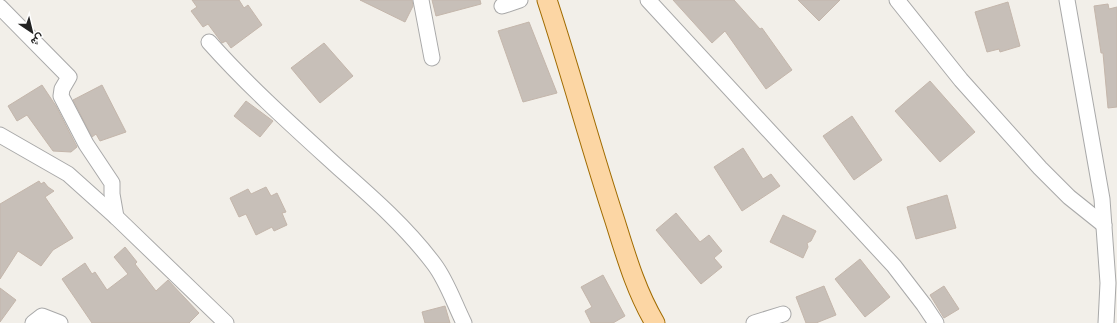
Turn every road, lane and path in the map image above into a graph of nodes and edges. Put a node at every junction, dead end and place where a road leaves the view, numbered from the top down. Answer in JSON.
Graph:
{"nodes":[{"id":1,"x":421,"y":0,"type":"edge"},
{"id":2,"x":520,"y":0,"type":"edge"},
{"id":3,"x":546,"y":0,"type":"edge"},
{"id":4,"x":648,"y":0,"type":"edge"},
{"id":5,"x":897,"y":0,"type":"edge"},
{"id":6,"x":1067,"y":0,"type":"edge"},
{"id":7,"x":502,"y":6,"type":"dead end"},
{"id":8,"x":0,"y":8,"type":"edge"},
{"id":9,"x":209,"y":42,"type":"dead end"},
{"id":10,"x":432,"y":58,"type":"dead end"},
{"id":11,"x":0,"y":135,"type":"edge"},
{"id":12,"x":116,"y":218,"type":"junction"},
{"id":13,"x":1104,"y":225,"type":"junction"},
{"id":14,"x":1113,"y":280,"type":"edge"},
{"id":15,"x":783,"y":314,"type":"dead end"},
{"id":16,"x":217,"y":321,"type":"edge"},
{"id":17,"x":33,"y":323,"type":"edge"},
{"id":18,"x":60,"y":323,"type":"edge"},
{"id":19,"x":464,"y":323,"type":"edge"},
{"id":20,"x":655,"y":323,"type":"edge"},
{"id":21,"x":754,"y":323,"type":"edge"},
{"id":22,"x":936,"y":323,"type":"edge"},
{"id":23,"x":1106,"y":323,"type":"edge"}],
"edges":[{"from":1,"to":10,"type":"street"},
{"from":2,"to":7,"type":"street"},
{"from":3,"to":20,"type":"main road"},
{"from":4,"to":22,"type":"street"},
{"from":5,"to":13,"type":"street"},
{"from":6,"to":13,"type":"street"},
{"from":8,"to":12,"type":"street"},
{"from":9,"to":19,"type":"street"},
{"from":11,"to":12,"type":"street"},
{"from":12,"to":16,"type":"street"},
{"from":13,"to":14,"type":"street"},
{"from":14,"to":23,"type":"street"},
{"from":15,"to":21,"type":"street"},
{"from":17,"to":18,"type":"street"}]}
